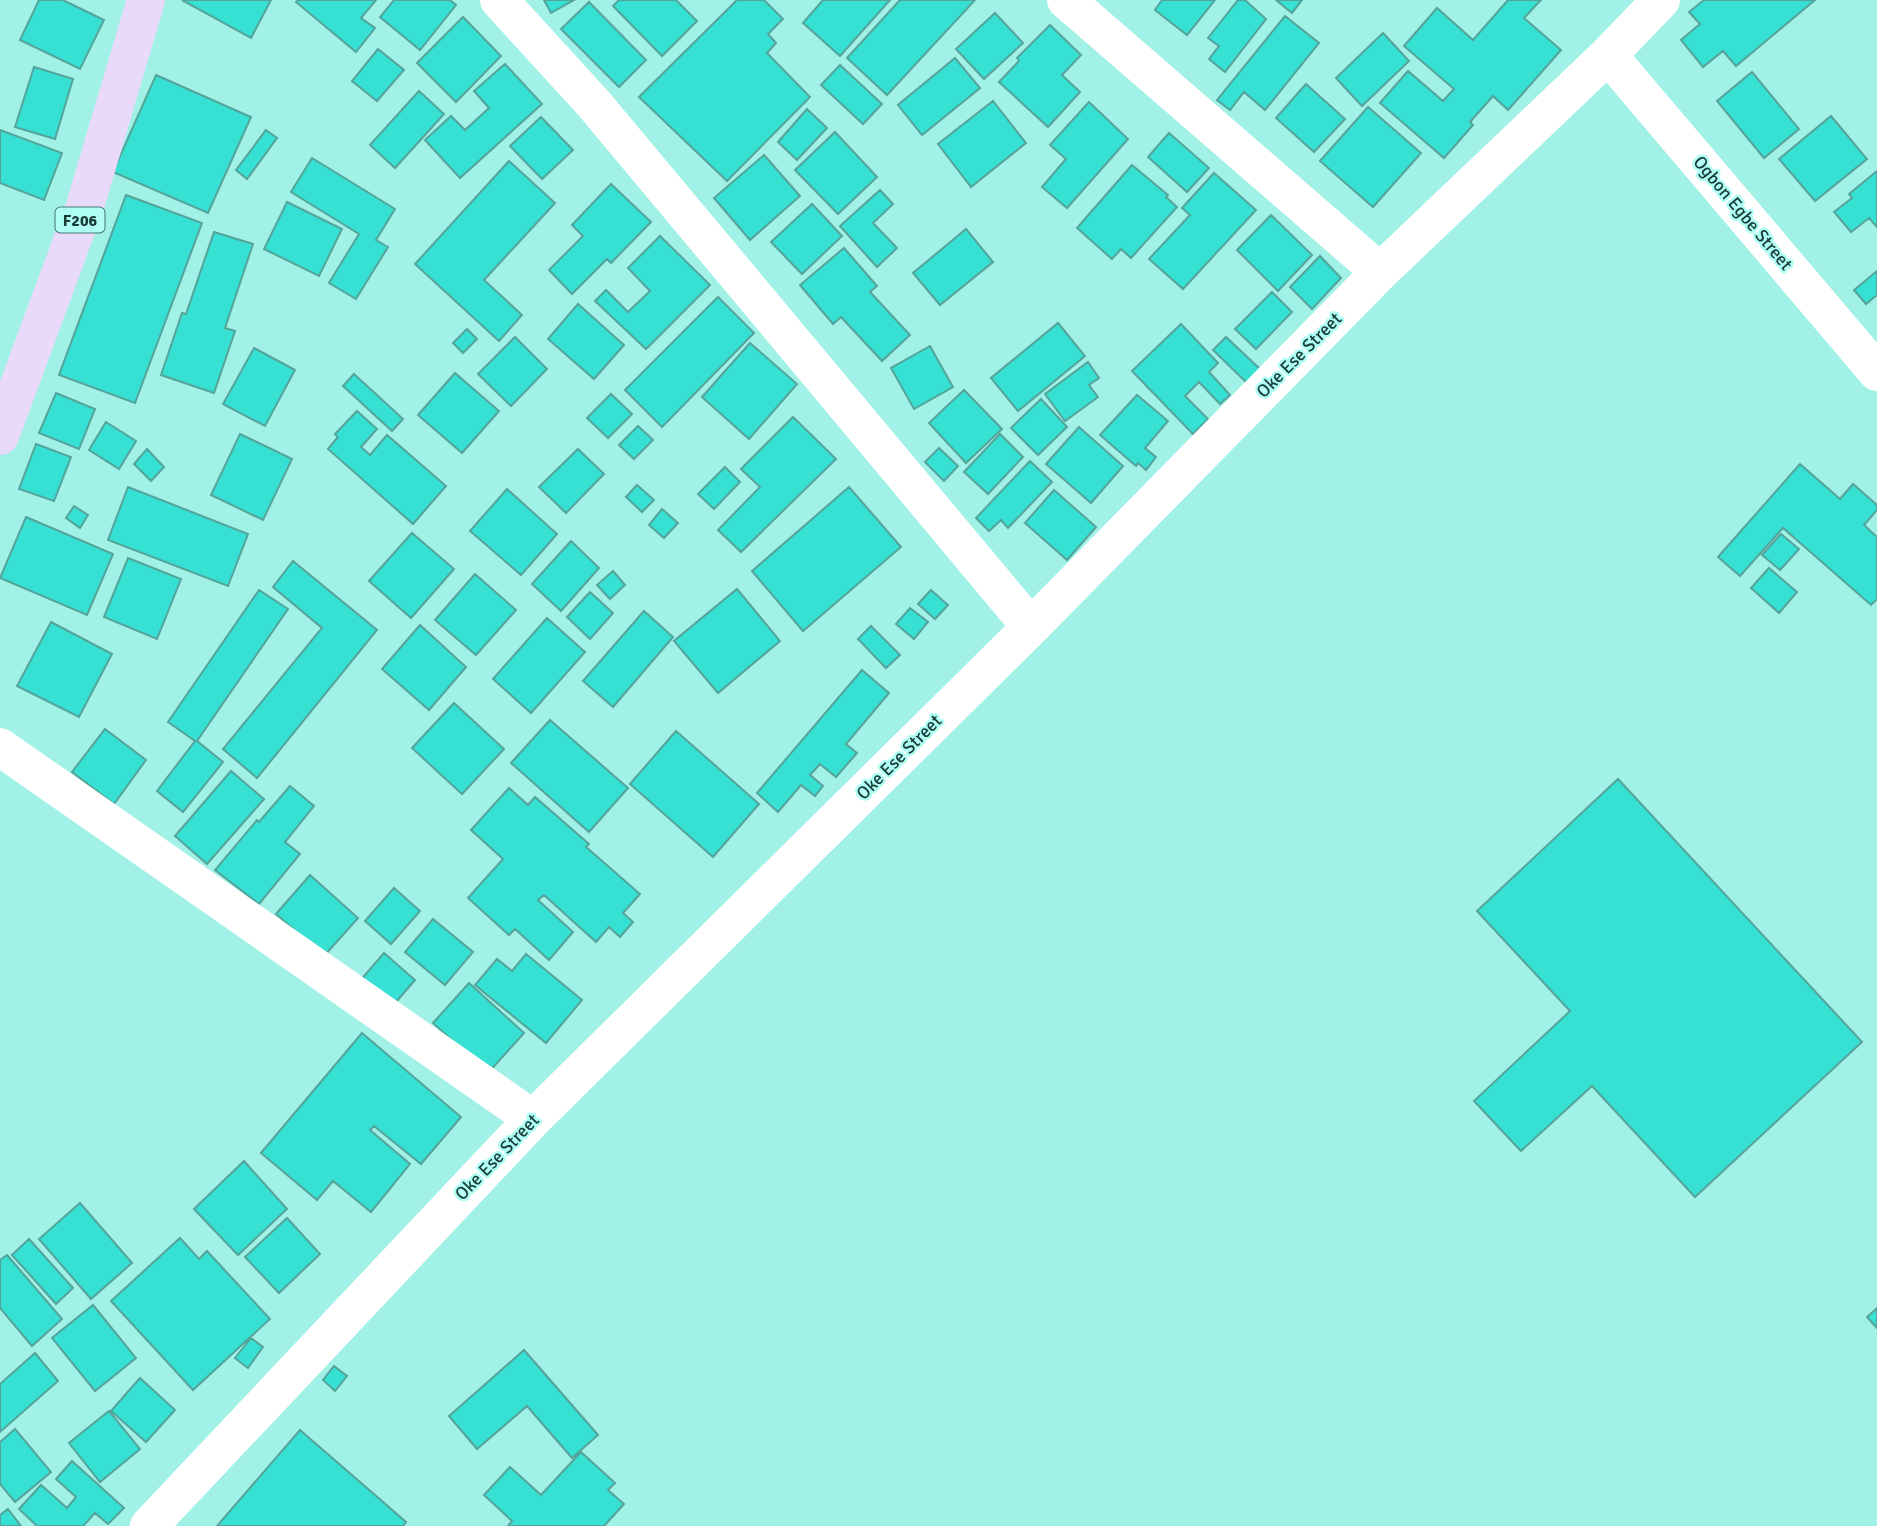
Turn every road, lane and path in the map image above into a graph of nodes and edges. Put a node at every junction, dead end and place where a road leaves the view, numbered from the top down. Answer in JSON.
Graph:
{"nodes":[{"id":1,"x":146,"y":0,"type":"edge"},
{"id":2,"x":499,"y":0,"type":"edge"},
{"id":3,"x":1066,"y":0,"type":"edge"},
{"id":4,"x":1661,"y":0,"type":"edge"},
{"id":5,"x":1608,"y":55,"type":"junction"},
{"id":6,"x":1380,"y":272,"type":"junction"},
{"id":7,"x":1877,"y":372,"type":"edge"},
{"id":8,"x":0,"y":436,"type":"edge"},
{"id":9,"x":1031,"y":627,"type":"junction"},
{"id":10,"x":0,"y":747,"type":"edge"},
{"id":11,"x":533,"y":1119,"type":"junction"},
{"id":12,"x":149,"y":1526,"type":"edge"}],
"edges":[{"from":1,"to":8,"type":"main road","number":"F206"},
{"from":2,"to":9,"type":"street"},
{"from":3,"to":6,"type":"street"},
{"from":4,"to":5,"type":"street","name":"Oke Ese Street"},
{"from":5,"to":6,"type":"street","name":"Oke Ese Street"},
{"from":5,"to":7,"type":"street","name":"Ogbon Egbe Street"},
{"from":6,"to":9,"type":"street","name":"Oke Ese Street"},
{"from":9,"to":11,"type":"street","name":"Oke Ese Street"},
{"from":10,"to":11,"type":"street"},
{"from":11,"to":12,"type":"street","name":"Oke Ese Street"}]}
